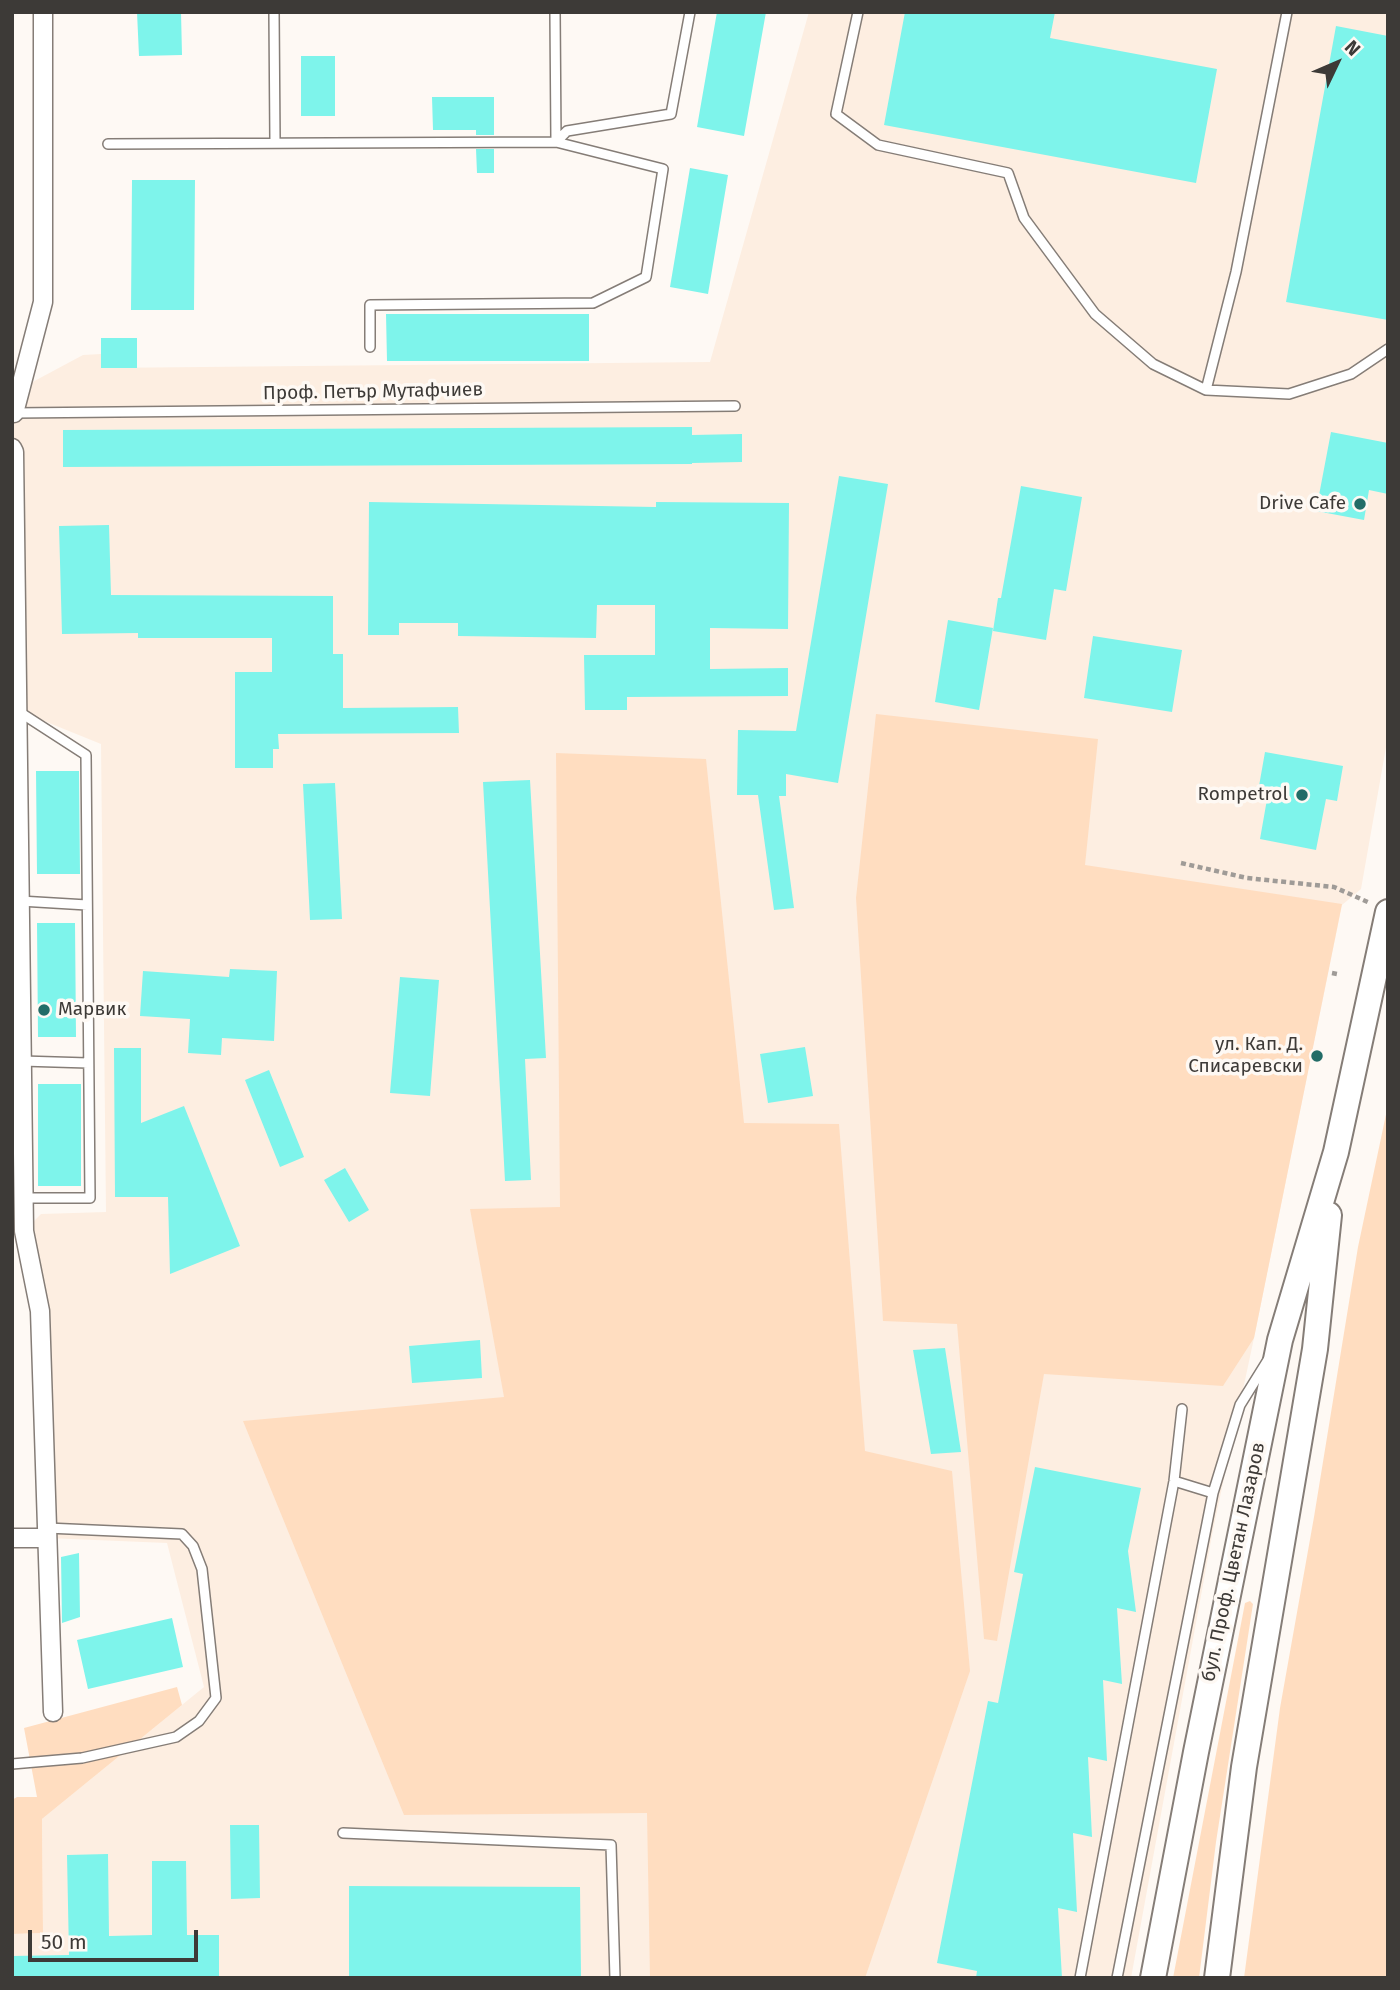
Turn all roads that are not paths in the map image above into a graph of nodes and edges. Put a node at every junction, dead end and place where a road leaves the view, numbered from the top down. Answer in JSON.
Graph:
{"nodes":[{"id":1,"x":43,"y":12,"type":"edge"},
{"id":2,"x":274,"y":12,"type":"edge"},
{"id":3,"x":555,"y":12,"type":"edge"},
{"id":4,"x":690,"y":12,"type":"edge"},
{"id":5,"x":858,"y":12,"type":"edge"},
{"id":6,"x":1287,"y":12,"type":"edge"},
{"id":7,"x":275,"y":142,"type":"junction"},
{"id":8,"x":556,"y":142,"type":"junction"},
{"id":9,"x":108,"y":144,"type":"dead end"},
{"id":10,"x":370,"y":347,"type":"dead end"},
{"id":11,"x":1388,"y":349,"type":"edge"},
{"id":12,"x":1206,"y":390,"type":"junction"},
{"id":13,"x":735,"y":406,"type":"dead end"},
{"id":14,"x":13,"y":413,"type":"edge"},
{"id":15,"x":12,"y":448,"type":"edge"},
{"id":16,"x":17,"y":710,"type":"junction"},
{"id":17,"x":20,"y":901,"type":"junction"},
{"id":18,"x":87,"y":905,"type":"junction"},
{"id":19,"x":1382,"y":909,"type":"edge"},
{"id":20,"x":16,"y":967,"type":"edge"},
{"id":21,"x":22,"y":1060,"type":"junction"},
{"id":22,"x":88,"y":1063,"type":"junction"},
{"id":23,"x":1336,"y":1152,"type":"junction"},
{"id":24,"x":23,"y":1198,"type":"junction"},
{"id":25,"x":18,"y":1231,"type":"edge"},
{"id":26,"x":1280,"y":1340,"type":"junction"},
{"id":27,"x":1182,"y":1409,"type":"dead end"},
{"id":28,"x":1174,"y":1481,"type":"junction"},
{"id":29,"x":1213,"y":1493,"type":"junction"},
{"id":30,"x":47,"y":1533,"type":"junction"},
{"id":31,"x":12,"y":1538,"type":"edge"},
{"id":32,"x":53,"y":1712,"type":"dead end"},
{"id":33,"x":12,"y":1764,"type":"edge"},
{"id":34,"x":343,"y":1833,"type":"dead end"},
{"id":35,"x":615,"y":1978,"type":"edge"},
{"id":36,"x":1080,"y":1978,"type":"edge"},
{"id":37,"x":1117,"y":1978,"type":"edge"},
{"id":38,"x":1153,"y":1978,"type":"edge"},
{"id":39,"x":1217,"y":1978,"type":"edge"}],
"edges":[{"from":1,"to":14,"type":"street"},
{"from":2,"to":7,"type":"lane"},
{"from":3,"to":8,"type":"lane"},
{"from":4,"to":8,"type":"lane"},
{"from":5,"to":12,"type":"lane"},
{"from":6,"to":12,"type":"lane"},
{"from":7,"to":8,"type":"lane"},
{"from":7,"to":9,"type":"lane"},
{"from":8,"to":10,"type":"lane"},
{"from":11,"to":12,"type":"lane"},
{"from":13,"to":14,"type":"lane","name":"Проф. Петър Мутафчиев"},
{"from":15,"to":16,"type":"street"},
{"from":16,"to":17,"type":"street"},
{"from":16,"to":18,"type":"lane"},
{"from":17,"to":18,"type":"lane"},
{"from":17,"to":20,"type":"street"},
{"from":18,"to":22,"type":"lane"},
{"from":19,"to":23,"type":"main road","name":"бул. Проф. Цветан Лазаров"},
{"from":20,"to":21,"type":"street"},
{"from":21,"to":22,"type":"lane"},
{"from":21,"to":24,"type":"street"},
{"from":22,"to":24,"type":"lane"},
{"from":23,"to":26,"type":"main road","name":"бул. Проф. Цветан Лазаров"},
{"from":23,"to":39,"type":"main road","name":"бул. Проф. Цветан Лазаров"},
{"from":24,"to":25,"type":"street"},
{"from":25,"to":30,"type":"street"},
{"from":26,"to":29,"type":"lane"},
{"from":26,"to":38,"type":"main road","name":"бул. Проф. Цветан Лазаров"},
{"from":27,"to":28,"type":"lane"},
{"from":28,"to":29,"type":"lane"},
{"from":28,"to":36,"type":"lane"},
{"from":29,"to":37,"type":"lane"},
{"from":30,"to":31,"type":"street"},
{"from":30,"to":32,"type":"street"},
{"from":30,"to":33,"type":"lane"},
{"from":34,"to":35,"type":"lane"}]}
